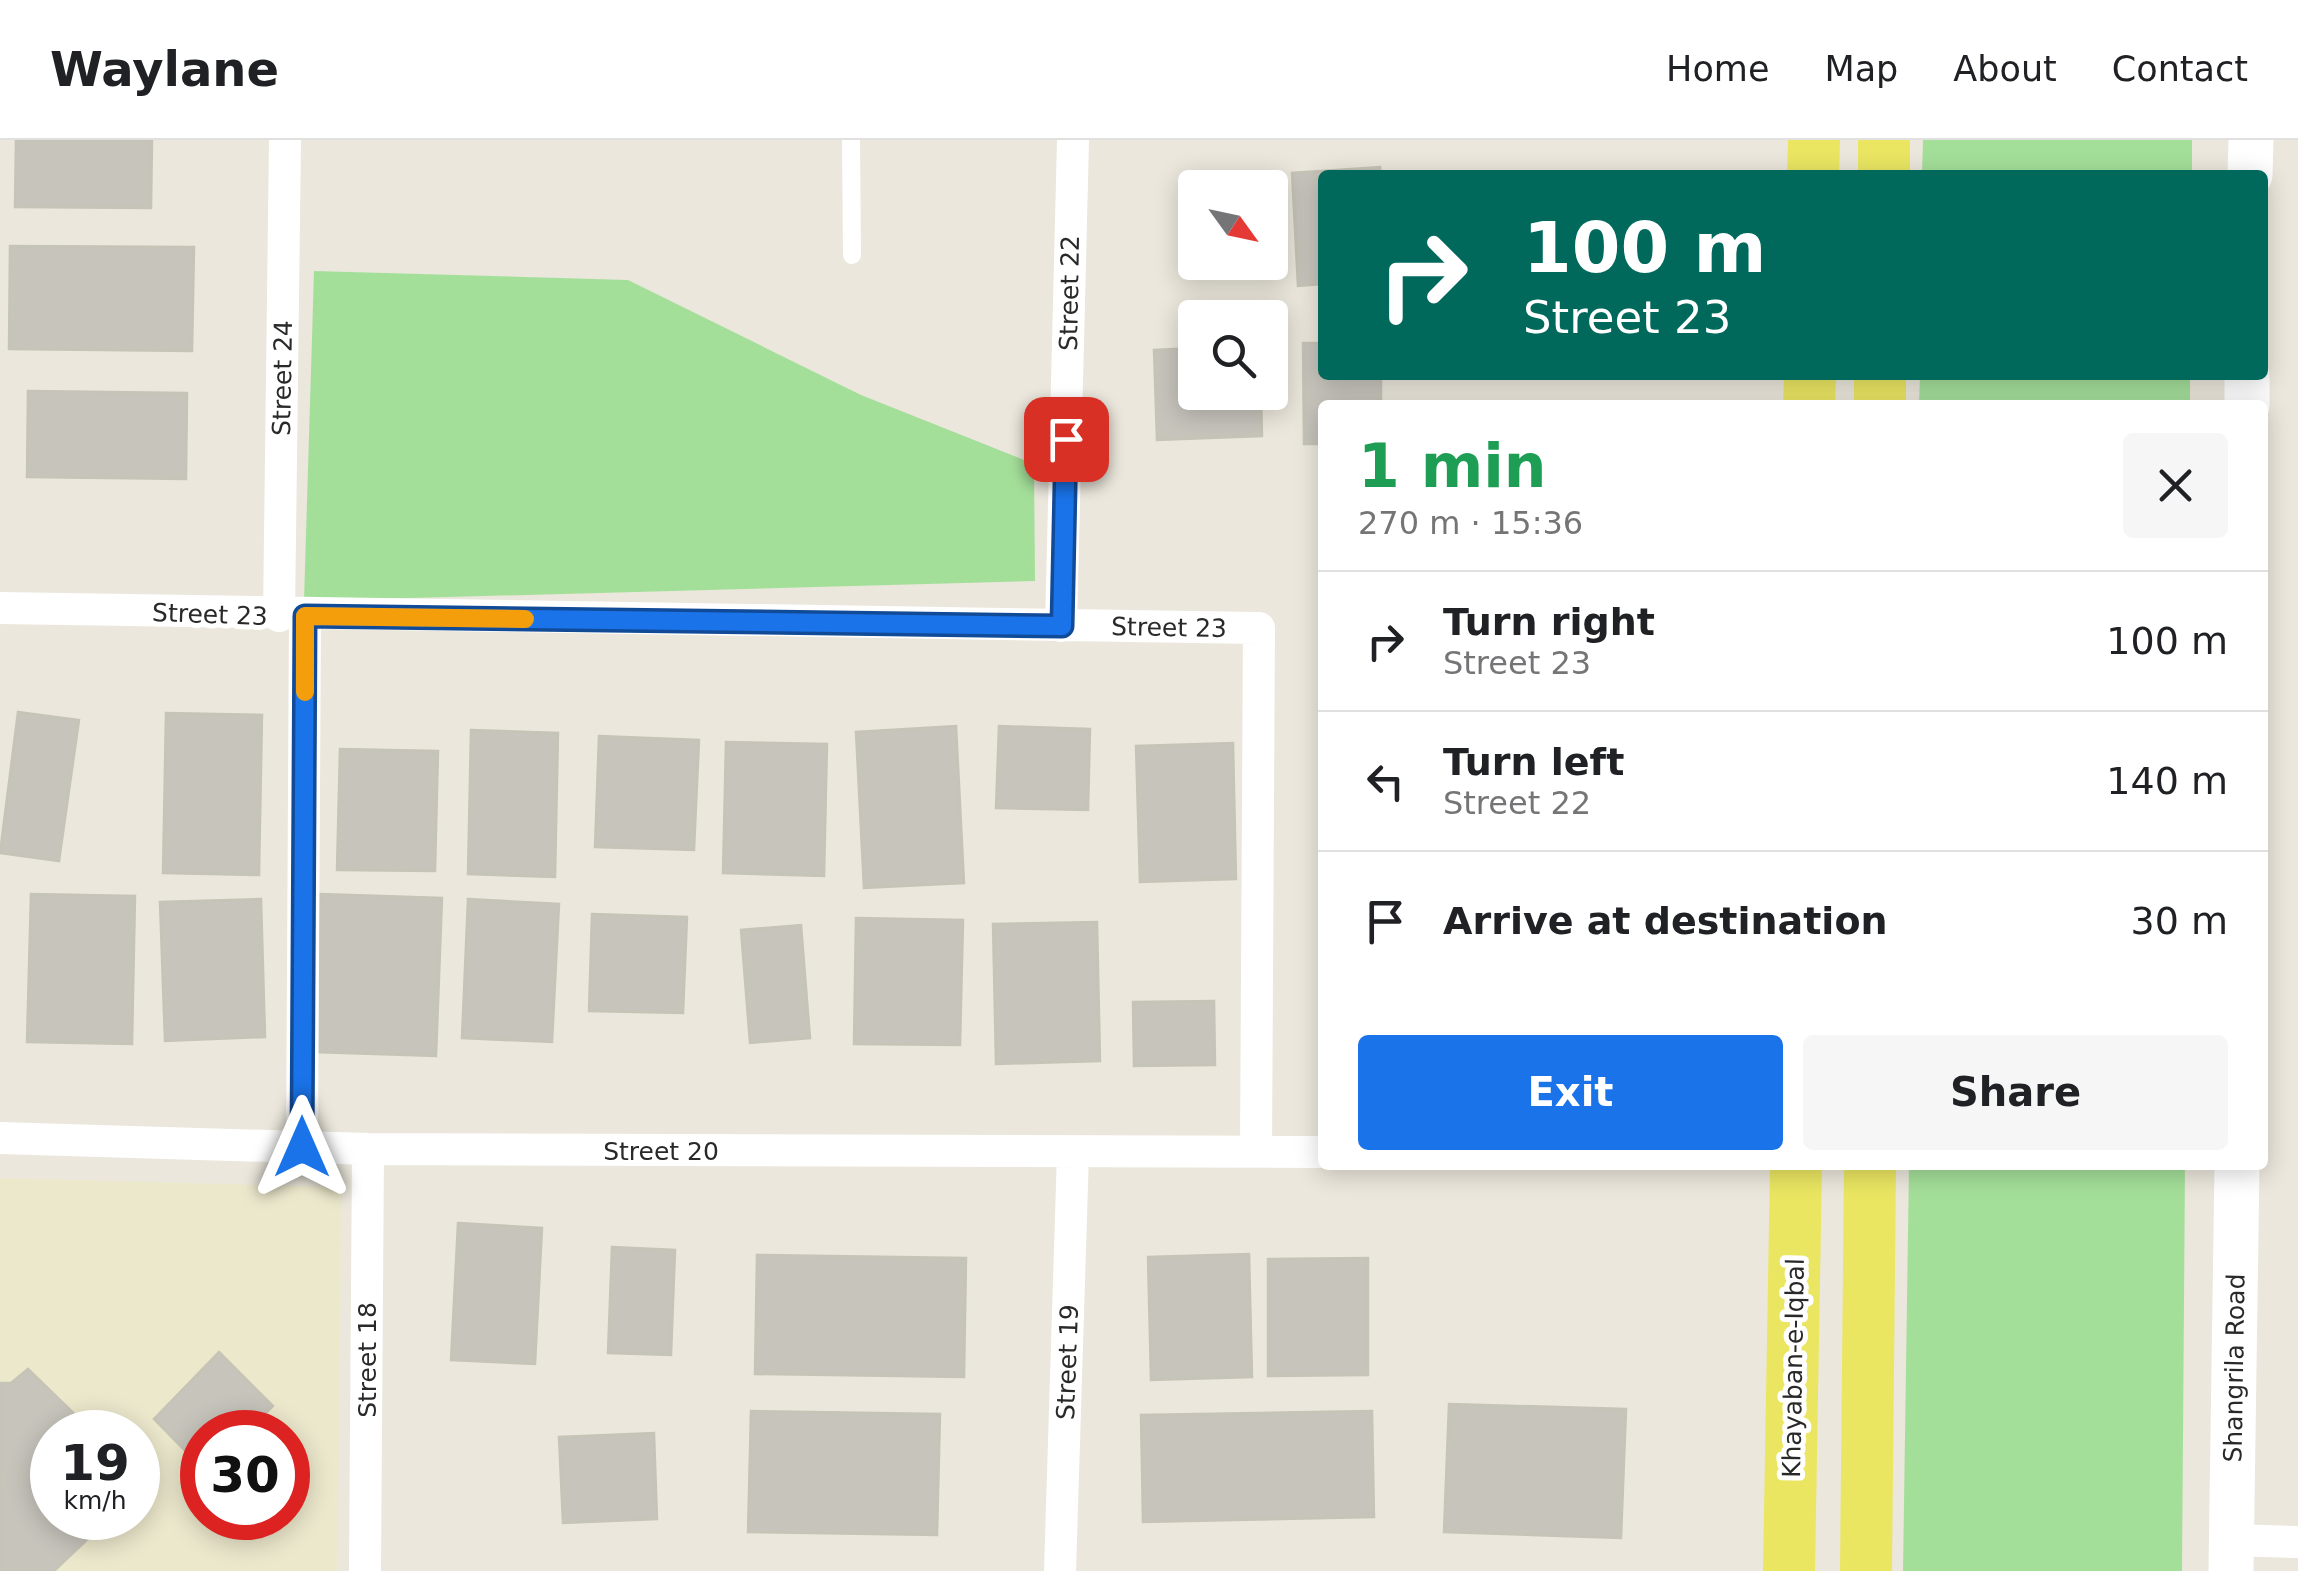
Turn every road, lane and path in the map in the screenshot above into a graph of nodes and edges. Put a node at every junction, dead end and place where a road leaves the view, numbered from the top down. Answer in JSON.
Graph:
{"nodes":[{"id":1,"x":285,"y":140,"type":"edge"},
{"id":2,"x":851,"y":140,"type":"edge"},
{"id":3,"x":1073,"y":140,"type":"edge"},
{"id":4,"x":1814,"y":140,"type":"edge"},
{"id":5,"x":1884,"y":140,"type":"edge"},
{"id":6,"x":2250,"y":140,"type":"edge"},
{"id":7,"x":1813,"y":170,"type":"edge"},
{"id":8,"x":1884,"y":170,"type":"edge"},
{"id":9,"x":2250,"y":170,"type":"edge"},
{"id":10,"x":852,"y":254,"type":"dead end"},
{"id":11,"x":0,"y":608,"type":"edge"},
{"id":12,"x":292,"y":616,"type":"junction"},
{"id":13,"x":1062,"y":626,"type":"junction"},
{"id":14,"x":0,"y":1138,"type":"edge"},
{"id":15,"x":302,"y":1147,"type":"junction"},
{"id":16,"x":1256,"y":1149,"type":"junction"},
{"id":17,"x":368,"y":1150,"type":"junction"},
{"id":18,"x":1318,"y":1152,"type":"edge"},
{"id":19,"x":1074,"y":1153,"type":"junction"},
{"id":20,"x":1796,"y":1170,"type":"edge"},
{"id":21,"x":1870,"y":1170,"type":"edge"},
{"id":22,"x":2237,"y":1170,"type":"edge"},
{"id":23,"x":2298,"y":1542,"type":"edge"},
{"id":24,"x":2231,"y":1555,"type":"edge"},
{"id":25,"x":365,"y":1571,"type":"edge"},
{"id":26,"x":1060,"y":1571,"type":"edge"},
{"id":27,"x":1789,"y":1571,"type":"edge"},
{"id":28,"x":1866,"y":1571,"type":"edge"}],
"edges":[{"from":1,"to":12,"type":"street","name":"Street 24"},
{"from":2,"to":10,"type":"lane"},
{"from":3,"to":13,"type":"street","name":"Street 22"},
{"from":4,"to":7,"type":"main road"},
{"from":5,"to":8,"type":"main road"},
{"from":6,"to":9,"type":"street"},
{"from":11,"to":12,"type":"street","name":"Street 23"},
{"from":12,"to":13,"type":"street","name":"Street 23"},
{"from":12,"to":15,"type":"street","name":"Street 24"},
{"from":13,"to":16,"type":"street","name":"Street 23"},
{"from":14,"to":15,"type":"street","name":"Street 20"},
{"from":15,"to":17,"type":"street","name":"Street 20"},
{"from":16,"to":18,"type":"street","name":"Street 20"},
{"from":16,"to":19,"type":"street","name":"Street 20"},
{"from":17,"to":19,"type":"street","name":"Street 20"},
{"from":17,"to":25,"type":"street","name":"Street 18"},
{"from":19,"to":26,"type":"street","name":"Street 19"},
{"from":20,"to":27,"type":"main road","name":"Khayaban-e-Iqbal"},
{"from":21,"to":28,"type":"main road"},
{"from":22,"to":24,"type":"street","name":"Shangrila Road"},
{"from":23,"to":24,"type":"street"}]}
